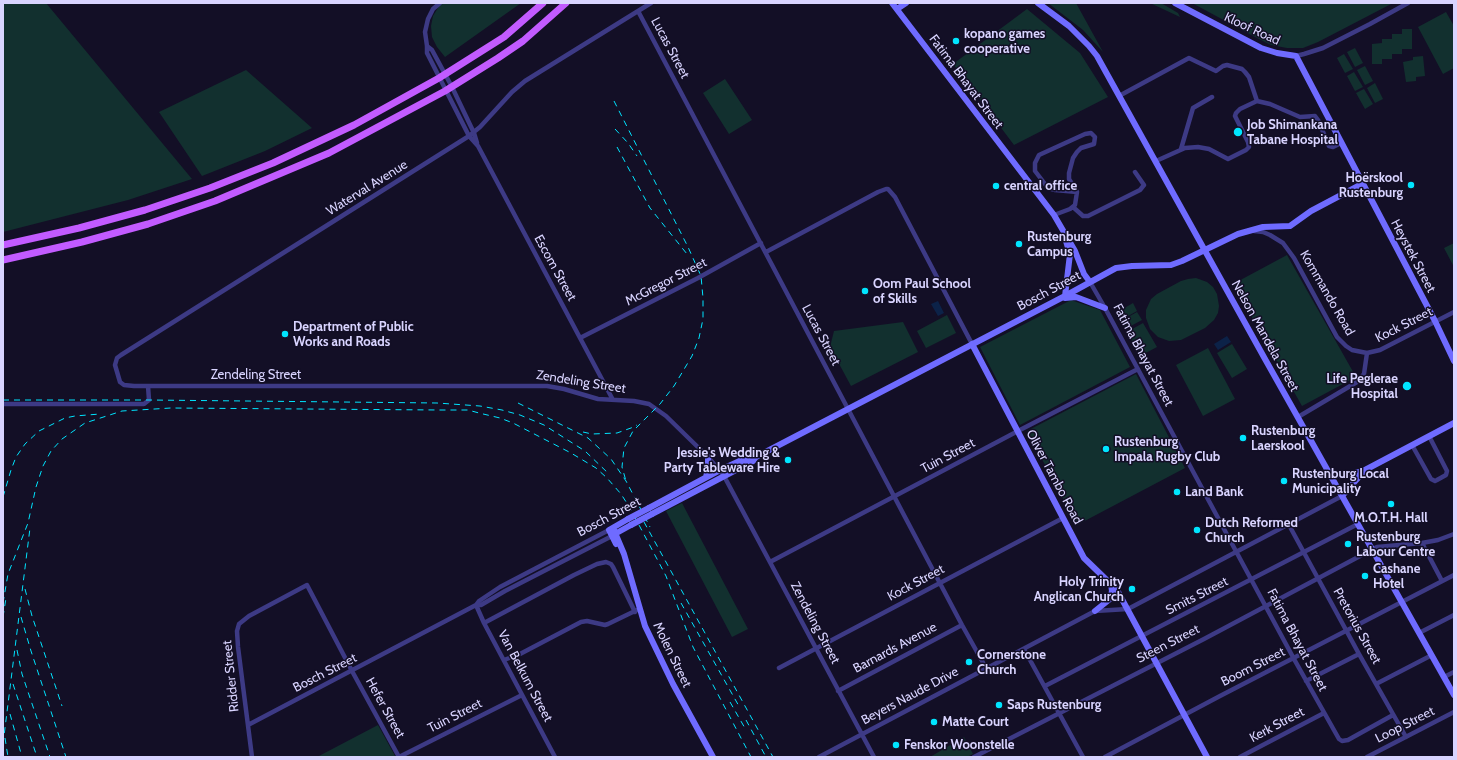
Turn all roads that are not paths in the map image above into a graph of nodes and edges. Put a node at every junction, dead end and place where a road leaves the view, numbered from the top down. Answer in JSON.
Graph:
{"nodes":[{"id":1,"x":440,"y":3,"type":"edge"},
{"id":2,"x":543,"y":3,"type":"edge"},
{"id":3,"x":566,"y":3,"type":"edge"},
{"id":4,"x":651,"y":3,"type":"edge"},
{"id":5,"x":892,"y":3,"type":"edge"},
{"id":6,"x":906,"y":3,"type":"edge"},
{"id":7,"x":1038,"y":3,"type":"edge"},
{"id":8,"x":1175,"y":3,"type":"edge"},
{"id":9,"x":1408,"y":3,"type":"edge"},
{"id":10,"x":897,"y":9,"type":"junction"},
{"id":11,"x":638,"y":11,"type":"junction"},
{"id":12,"x":1296,"y":56,"type":"junction"},
{"id":13,"x":442,"y":76,"type":"junction"},
{"id":14,"x":452,"y":87,"type":"junction"},
{"id":15,"x":445,"y":91,"type":"junction"},
{"id":16,"x":1119,"y":96,"type":"junction"},
{"id":17,"x":1212,"y":97,"type":"dead end"},
{"id":18,"x":1257,"y":101,"type":"junction"},
{"id":19,"x":472,"y":134,"type":"junction"},
{"id":20,"x":1341,"y":143,"type":"junction"},
{"id":21,"x":1181,"y":149,"type":"junction"},
{"id":22,"x":1156,"y":161,"type":"junction"},
{"id":23,"x":1135,"y":172,"type":"dead end"},
{"id":24,"x":1362,"y":184,"type":"junction"},
{"id":25,"x":1077,"y":192,"type":"junction"},
{"id":26,"x":1043,"y":202,"type":"junction"},
{"id":27,"x":1073,"y":207,"type":"junction"},
{"id":28,"x":1054,"y":216,"type":"junction"},
{"id":29,"x":1249,"y":231,"type":"junction"},
{"id":30,"x":761,"y":244,"type":"junction"},
{"id":31,"x":3,"y":245,"type":"edge"},
{"id":32,"x":1204,"y":250,"type":"junction"},
{"id":33,"x":766,"y":252,"type":"junction"},
{"id":34,"x":3,"y":260,"type":"edge"},
{"id":35,"x":1090,"y":282,"type":"junction"},
{"id":36,"x":1063,"y":297,"type":"junction"},
{"id":37,"x":1106,"y":308,"type":"junction"},
{"id":38,"x":1454,"y":312,"type":"edge"},
{"id":39,"x":1435,"y":322,"type":"junction"},
{"id":40,"x":580,"y":338,"type":"junction"},
{"id":41,"x":972,"y":344,"type":"junction"},
{"id":42,"x":1367,"y":353,"type":"junction"},
{"id":43,"x":1454,"y":360,"type":"edge"},
{"id":44,"x":1138,"y":369,"type":"junction"},
{"id":45,"x":134,"y":386,"type":"joint"},
{"id":46,"x":148,"y":386,"type":"junction"},
{"id":47,"x":613,"y":400,"type":"junction"},
{"id":48,"x":3,"y":404,"type":"edge"},
{"id":49,"x":848,"y":410,"type":"junction"},
{"id":50,"x":1298,"y":417,"type":"junction"},
{"id":51,"x":1454,"y":423,"type":"edge"},
{"id":52,"x":1018,"y":431,"type":"junction"},
{"id":53,"x":1429,"y":436,"type":"junction"},
{"id":54,"x":1412,"y":445,"type":"junction"},
{"id":55,"x":708,"y":457,"type":"junction"},
{"id":56,"x":756,"y":457,"type":"junction"},
{"id":57,"x":720,"y":470,"type":"junction"},
{"id":58,"x":1365,"y":470,"type":"junction"},
{"id":59,"x":1328,"y":471,"type":"junction"},
{"id":60,"x":724,"y":476,"type":"junction"},
{"id":61,"x":706,"y":477,"type":"junction"},
{"id":62,"x":1342,"y":496,"type":"junction"},
{"id":63,"x":895,"y":497,"type":"junction"},
{"id":64,"x":650,"y":511,"type":"junction"},
{"id":65,"x":1063,"y":518,"type":"junction"},
{"id":66,"x":1289,"y":524,"type":"junction"},
{"id":67,"x":1358,"y":524,"type":"junction"},
{"id":68,"x":623,"y":530,"type":"junction"},
{"id":69,"x":612,"y":532,"type":"junction"},
{"id":70,"x":1454,"y":534,"type":"edge"},
{"id":71,"x":1422,"y":544,"type":"junction"},
{"id":72,"x":621,"y":547,"type":"junction"},
{"id":73,"x":1372,"y":550,"type":"junction"},
{"id":74,"x":1237,"y":552,"type":"junction"},
{"id":75,"x":1304,"y":552,"type":"junction"},
{"id":76,"x":624,"y":557,"type":"junction"},
{"id":77,"x":770,"y":562,"type":"junction"},
{"id":78,"x":1454,"y":575,"type":"edge"},
{"id":79,"x":1318,"y":579,"type":"junction"},
{"id":80,"x":1252,"y":580,"type":"junction"},
{"id":81,"x":1442,"y":581,"type":"junction"},
{"id":82,"x":940,"y":583,"type":"junction"},
{"id":83,"x":1111,"y":584,"type":"junction"},
{"id":84,"x":307,"y":585,"type":"joint"},
{"id":85,"x":1402,"y":602,"type":"junction"},
{"id":86,"x":476,"y":605,"type":"junction"},
{"id":87,"x":1266,"y":606,"type":"junction"},
{"id":88,"x":1128,"y":609,"type":"junction"},
{"id":89,"x":638,"y":610,"type":"junction"},
{"id":90,"x":1095,"y":611,"type":"junction"},
{"id":91,"x":1454,"y":615,"type":"edge"},
{"id":92,"x":484,"y":623,"type":"junction"},
{"id":93,"x":962,"y":625,"type":"junction"},
{"id":94,"x":1347,"y":631,"type":"junction"},
{"id":95,"x":1419,"y":633,"type":"junction"},
{"id":96,"x":1142,"y":637,"type":"junction"},
{"id":97,"x":817,"y":649,"type":"junction"},
{"id":98,"x":1024,"y":649,"type":"junction"},
{"id":99,"x":1359,"y":654,"type":"junction"},
{"id":100,"x":1432,"y":655,"type":"junction"},
{"id":101,"x":1294,"y":658,"type":"junction"},
{"id":102,"x":504,"y":660,"type":"junction"},
{"id":103,"x":1156,"y":663,"type":"junction"},
{"id":104,"x":779,"y":668,"type":"dead end"},
{"id":105,"x":986,"y":668,"type":"junction"},
{"id":106,"x":352,"y":671,"type":"junction"},
{"id":107,"x":1454,"y":672,"type":"edge"},
{"id":108,"x":1444,"y":677,"type":"junction"},
{"id":109,"x":1306,"y":681,"type":"junction"},
{"id":110,"x":1376,"y":684,"type":"junction"},
{"id":111,"x":1045,"y":686,"type":"junction"},
{"id":112,"x":838,"y":691,"type":"junction"},
{"id":113,"x":522,"y":695,"type":"junction"},
{"id":114,"x":1454,"y":695,"type":"edge"},
{"id":115,"x":1454,"y":712,"type":"edge"},
{"id":116,"x":1060,"y":713,"type":"junction"},
{"id":117,"x":1324,"y":713,"type":"junction"},
{"id":118,"x":1184,"y":715,"type":"junction"},
{"id":119,"x":1393,"y":715,"type":"junction"},
{"id":120,"x":248,"y":725,"type":"junction"},
{"id":121,"x":862,"y":734,"type":"junction"},
{"id":122,"x":1406,"y":737,"type":"junction"},
{"id":123,"x":252,"y":757,"type":"edge"},
{"id":124,"x":399,"y":757,"type":"edge"},
{"id":125,"x":555,"y":757,"type":"edge"},
{"id":126,"x":713,"y":757,"type":"edge"},
{"id":127,"x":820,"y":757,"type":"edge"},
{"id":128,"x":874,"y":757,"type":"edge"},
{"id":129,"x":974,"y":757,"type":"edge"},
{"id":130,"x":1083,"y":757,"type":"edge"},
{"id":131,"x":1105,"y":757,"type":"edge"},
{"id":132,"x":1207,"y":757,"type":"edge"},
{"id":133,"x":1240,"y":757,"type":"edge"},
{"id":134,"x":1367,"y":757,"type":"edge"}],
"edges":[{"from":1,"to":13,"type":"street"},
{"from":2,"to":13,"type":"main road"},
{"from":3,"to":14,"type":"main road"},
{"from":4,"to":11,"type":"street","name":"Waterval Avenue"},
{"from":5,"to":10,"type":"main road","name":"Fatima Bhayat Street"},
{"from":6,"to":10,"type":"main road"},
{"from":7,"to":16,"type":"main road","name":"Nelson Mandela Street"},
{"from":8,"to":12,"type":"main road","name":"Kloof Road"},
{"from":9,"to":12,"type":"street","name":"Kloof Road"},
{"from":10,"to":26,"type":"main road","name":"Fatima Bhayat Street"},
{"from":11,"to":19,"type":"street","name":"Waterval Avenue"},
{"from":11,"to":30,"type":"street","name":"Lucas Street"},
{"from":12,"to":20,"type":"main road","name":"Heystek Street"},
{"from":13,"to":14,"type":"street","name":"Escom Street"},
{"from":13,"to":15,"type":"street","name":"Escom Street"},
{"from":13,"to":31,"type":"main road"},
{"from":14,"to":15,"type":"main road"},
{"from":14,"to":19,"type":"street","name":"Escom Street"},
{"from":15,"to":19,"type":"street","name":"Escom Street"},
{"from":15,"to":34,"type":"main road"},
{"from":16,"to":18,"type":"street"},
{"from":16,"to":22,"type":"main road","name":"Nelson Mandela Street"},
{"from":17,"to":21,"type":"street"},
{"from":18,"to":20,"type":"street"},
{"from":18,"to":21,"type":"street"},
{"from":19,"to":40,"type":"street","name":"Escom Street"},
{"from":19,"to":45,"type":"street","name":"Waterval Avenue"},
{"from":20,"to":24,"type":"main road","name":"Heystek Street"},
{"from":21,"to":22,"type":"street"},
{"from":22,"to":32,"type":"main road","name":"Nelson Mandela Street"},
{"from":23,"to":27,"type":"street"},
{"from":24,"to":29,"type":"main road","name":"Bosch Street"},
{"from":24,"to":39,"type":"main road","name":"Heystek Street"},
{"from":25,"to":25,"type":"street"},
{"from":25,"to":27,"type":"street"},
{"from":26,"to":28,"type":"main road","name":"Fatima Bhayat Street"},
{"from":26,"to":36,"type":"main road"},
{"from":27,"to":28,"type":"street"},
{"from":28,"to":35,"type":"main road","name":"Fatima Bhayat Street"},
{"from":29,"to":32,"type":"main road","name":"Bosch Street"},
{"from":29,"to":42,"type":"street","name":"Kommando Road"},
{"from":30,"to":33,"type":"street","name":"Lucas Street"},
{"from":30,"to":40,"type":"street","name":"McGregor Street"},
{"from":32,"to":35,"type":"main road","name":"Bosch Street"},
{"from":32,"to":50,"type":"main road","name":"Nelson Mandela Street"},
{"from":33,"to":41,"type":"street","name":"Oliver Tambo Road"},
{"from":33,"to":49,"type":"street","name":"Lucas Street"},
{"from":35,"to":36,"type":"main road","name":"Bosch Street"},
{"from":35,"to":37,"type":"street","name":"Fatima Bhayat Street"},
{"from":36,"to":37,"type":"main road"},
{"from":36,"to":41,"type":"main road","name":"Bosch Street"},
{"from":37,"to":44,"type":"street","name":"Fatima Bhayat Street"},
{"from":38,"to":39,"type":"street","name":"Kock Street"},
{"from":39,"to":42,"type":"street","name":"Kock Street"},
{"from":39,"to":43,"type":"main road","name":"Heystek Street"},
{"from":40,"to":47,"type":"street","name":"Escom Street"},
{"from":41,"to":49,"type":"main road","name":"Bosch Street"},
{"from":41,"to":52,"type":"main road","name":"Oliver Tambo Road"},
{"from":42,"to":50,"type":"street","name":"Kock Street"},
{"from":44,"to":52,"type":"street","name":"Tuin Street"},
{"from":44,"to":74,"type":"street","name":"Fatima Bhayat Street"},
{"from":45,"to":46,"type":"street","name":"Zendeling Street"},
{"from":46,"to":47,"type":"street","name":"Zendeling Street"},
{"from":46,"to":48,"type":"street"},
{"from":47,"to":55,"type":"street","name":"Zendeling Street"},
{"from":49,"to":56,"type":"main road","name":"Bosch Street"},
{"from":49,"to":63,"type":"street","name":"Lucas Street"},
{"from":50,"to":59,"type":"main road","name":"Nelson Mandela Street"},
{"from":51,"to":53,"type":"main road","name":"Beyers Naude Drive"},
{"from":52,"to":63,"type":"street","name":"Tuin Street"},
{"from":52,"to":65,"type":"main road","name":"Oliver Tambo Road"},
{"from":53,"to":54,"type":"main road","name":"Beyers Naude Drive"},
{"from":53,"to":54,"type":"street"},
{"from":54,"to":58,"type":"main road","name":"Beyers Naude Drive"},
{"from":55,"to":57,"type":"street","name":"Zendeling Street"},
{"from":55,"to":61,"type":"main road"},
{"from":56,"to":57,"type":"main road","name":"Bosch Street"},
{"from":56,"to":60,"type":"main road","name":"Bosch Street"},
{"from":57,"to":60,"type":"street","name":"Zendeling Street"},
{"from":57,"to":61,"type":"main road","name":"Bosch Street"},
{"from":58,"to":59,"type":"main road"},
{"from":58,"to":62,"type":"main road","name":"Beyers Naude Drive"},
{"from":59,"to":62,"type":"main road","name":"Nelson Mandela Street"},
{"from":60,"to":64,"type":"main road","name":"Bosch Street"},
{"from":60,"to":77,"type":"street","name":"Zendeling Street"},
{"from":61,"to":64,"type":"main road","name":"Bosch Street"},
{"from":62,"to":66,"type":"street","name":"Beyers Naude Drive"},
{"from":62,"to":67,"type":"main road","name":"Nelson Mandela Street"},
{"from":63,"to":77,"type":"street","name":"Tuin Street"},
{"from":63,"to":82,"type":"street","name":"Lucas Street"},
{"from":64,"to":68,"type":"main road","name":"Bosch Street","bridge":true},
{"from":64,"to":69,"type":"main road","name":"Bosch Street","bridge":true},
{"from":65,"to":82,"type":"street","name":"Kock Street"},
{"from":65,"to":83,"type":"main road","name":"Oliver Tambo Road"},
{"from":66,"to":74,"type":"street","name":"Beyers Naude Drive"},
{"from":66,"to":75,"type":"street","name":"Pretorius Street"},
{"from":67,"to":73,"type":"main road","name":"Nelson Mandela Street"},
{"from":67,"to":75,"type":"street","name":"Smits Street"},
{"from":68,"to":69,"type":"main road","name":"Bosch Street"},
{"from":68,"to":72,"type":"main road"},
{"from":69,"to":72,"type":"main road"},
{"from":69,"to":76,"type":"main road"},
{"from":69,"to":86,"type":"street","name":"Bosch Street"},
{"from":70,"to":71,"type":"street","name":"Steen Street"},
{"from":71,"to":73,"type":"street","name":"Steen Street"},
{"from":71,"to":81,"type":"street"},
{"from":72,"to":76,"type":"main road"},
{"from":73,"to":79,"type":"street","name":"Steen Street"},
{"from":73,"to":85,"type":"main road","name":"Nelson Mandela Street"},
{"from":74,"to":80,"type":"street","name":"Fatima Bhayat Street"},
{"from":74,"to":88,"type":"street","name":"Beyers Naude Drive"},
{"from":75,"to":79,"type":"street","name":"Pretorius Street"},
{"from":75,"to":80,"type":"street","name":"Smits Street"},
{"from":76,"to":89,"type":"main road","name":"Molen Street"},
{"from":77,"to":97,"type":"street","name":"Zendeling Street"},
{"from":78,"to":81,"type":"street","name":"Boom Street"},
{"from":79,"to":87,"type":"street","name":"Steen Street"},
{"from":79,"to":94,"type":"street","name":"Pretorius Street"},
{"from":80,"to":87,"type":"street","name":"Fatima Bhayat Street"},
{"from":80,"to":96,"type":"street","name":"Smits Street"},
{"from":81,"to":85,"type":"street","name":"Boom Street"},
{"from":82,"to":93,"type":"street","name":"Lucas Street"},
{"from":82,"to":97,"type":"street","name":"Kock Street"},
{"from":83,"to":88,"type":"main road","name":"Oliver Tambo Road"},
{"from":83,"to":90,"type":"main road"},
{"from":84,"to":106,"type":"street","name":"Hefer Street"},
{"from":84,"to":120,"type":"street","name":"Ridder Street"},
{"from":85,"to":94,"type":"street","name":"Boom Street"},
{"from":85,"to":95,"type":"main road","name":"Nelson Mandela Street"},
{"from":86,"to":92,"type":"street","name":"Van Belkum Street"},
{"from":86,"to":106,"type":"street","name":"Bosch Street"},
{"from":87,"to":101,"type":"street","name":"Fatima Bhayat Street"},
{"from":87,"to":103,"type":"street","name":"Steen Street"},
{"from":88,"to":90,"type":"street","name":"Beyers Naude Drive"},
{"from":88,"to":96,"type":"main road","name":"Oliver Tambo Road"},
{"from":89,"to":92,"type":"street"},
{"from":89,"to":102,"type":"street"},
{"from":89,"to":126,"type":"main road","name":"Molen Street"},
{"from":90,"to":98,"type":"street","name":"Beyers Naude Drive"},
{"from":91,"to":95,"type":"street"},
{"from":92,"to":102,"type":"street","name":"Van Belkum Street"},
{"from":93,"to":105,"type":"street","name":"Lucas Street"},
{"from":93,"to":112,"type":"street","name":"Barnards Avenue"},
{"from":94,"to":99,"type":"street","name":"Pretorius Street"},
{"from":94,"to":101,"type":"street","name":"Boom Street"},
{"from":95,"to":100,"type":"main road","name":"Nelson Mandela Street"},
{"from":96,"to":103,"type":"main road","name":"Oliver Tambo Road"},
{"from":96,"to":111,"type":"street","name":"Smits Street"},
{"from":97,"to":104,"type":"street","name":"Kock Street"},
{"from":97,"to":112,"type":"street","name":"Zendeling Street"},
{"from":98,"to":105,"type":"street","name":"Beyers Naude Drive"},
{"from":98,"to":111,"type":"street"},
{"from":99,"to":109,"type":"street"},
{"from":99,"to":110,"type":"street","name":"Pretorius Street"},
{"from":100,"to":108,"type":"main road","name":"Nelson Mandela Street"},
{"from":100,"to":110,"type":"street"},
{"from":101,"to":109,"type":"street","name":"Fatima Bhayat Street"},
{"from":101,"to":118,"type":"street","name":"Boom Street"},
{"from":102,"to":113,"type":"street","name":"Van Belkum Street"},
{"from":103,"to":116,"type":"street","name":"Steen Street"},
{"from":103,"to":118,"type":"main road","name":"Oliver Tambo Road"},
{"from":105,"to":121,"type":"street","name":"Beyers Naude Drive"},
{"from":106,"to":120,"type":"street","name":"Bosch Street"},
{"from":106,"to":124,"type":"street","name":"Hefer Street"},
{"from":107,"to":108,"type":"street"},
{"from":108,"to":114,"type":"main road","name":"Nelson Mandela Street"},
{"from":109,"to":117,"type":"street","name":"Fatima Bhayat Street"},
{"from":110,"to":119,"type":"street","name":"Pretorius Street"},
{"from":111,"to":116,"type":"street"},
{"from":112,"to":121,"type":"street","name":"Zendeling Street"},
{"from":113,"to":124,"type":"street","name":"Tuin Street"},
{"from":113,"to":125,"type":"street","name":"Van Belkum Street"},
{"from":115,"to":122,"type":"street","name":"Loop Street"},
{"from":116,"to":129,"type":"street","name":"Steen Street"},
{"from":116,"to":130,"type":"street"},
{"from":117,"to":119,"type":"street","name":"Fatima Bhayat Street"},
{"from":117,"to":133,"type":"street","name":"Kerk Street"},
{"from":118,"to":131,"type":"street","name":"Boom Street"},
{"from":118,"to":132,"type":"main road","name":"Oliver Tambo Road"},
{"from":119,"to":122,"type":"street","name":"Pretorius Street"},
{"from":120,"to":123,"type":"street","name":"Ridder Street"},
{"from":121,"to":127,"type":"street","name":"Beyers Naude Drive"},
{"from":121,"to":128,"type":"street","name":"Zendeling Street"},
{"from":122,"to":134,"type":"street","name":"Loop Street"}]}
